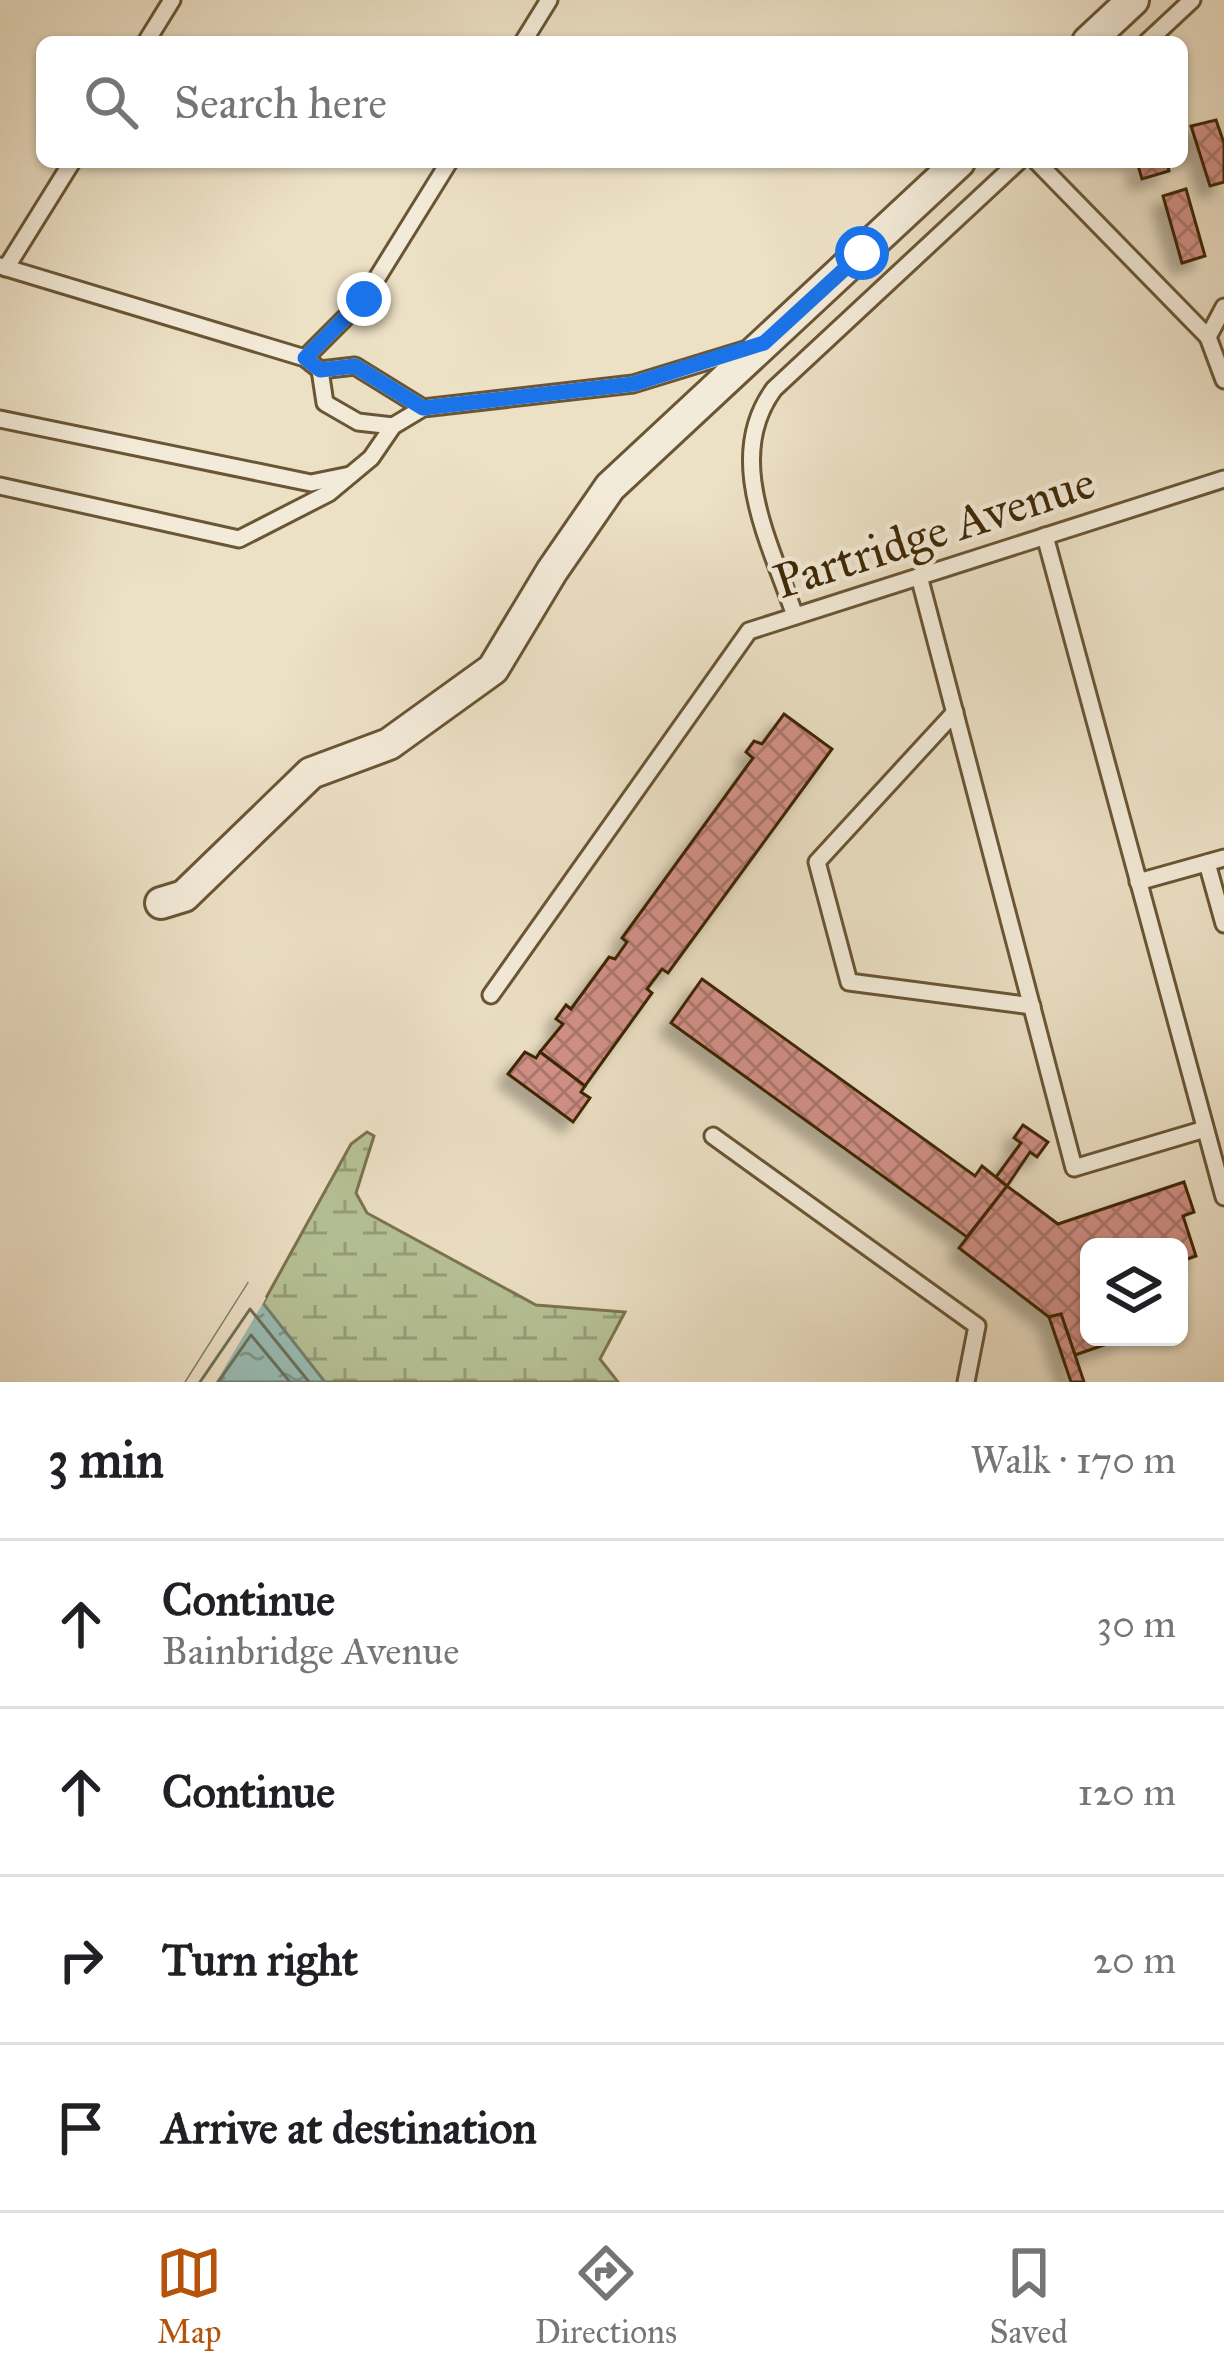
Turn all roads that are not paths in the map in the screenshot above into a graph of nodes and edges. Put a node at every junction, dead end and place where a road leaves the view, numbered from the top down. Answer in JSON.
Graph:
{"nodes":[{"id":1,"x":172,"y":0,"type":"edge"},
{"id":2,"x":549,"y":0,"type":"edge"},
{"id":3,"x":1133,"y":0,"type":"edge"},
{"id":4,"x":1192,"y":0,"type":"edge"},
{"id":5,"x":150,"y":36,"type":"edge"},
{"id":6,"x":527,"y":36,"type":"edge"},
{"id":7,"x":1094,"y":36,"type":"edge"},
{"id":8,"x":1153,"y":36,"type":"edge"},
{"id":9,"x":68,"y":168,"type":"edge"},
{"id":10,"x":445,"y":168,"type":"edge"},
{"id":11,"x":953,"y":168,"type":"edge"},
{"id":12,"x":1012,"y":168,"type":"edge"},
{"id":13,"x":1043,"y":168,"type":"edge"},
{"id":14,"x":3,"y":267,"type":"edge"},
{"id":15,"x":1224,"y":308,"type":"edge"},
{"id":16,"x":1208,"y":337,"type":"junction"},
{"id":17,"x":764,"y":343,"type":"junction"},
{"id":18,"x":305,"y":358,"type":"junction"},
{"id":19,"x":320,"y":370,"type":"junction"},
{"id":20,"x":1224,"y":380,"type":"edge"},
{"id":21,"x":423,"y":408,"type":"junction"},
{"id":22,"x":0,"y":418,"type":"edge"},
{"id":23,"x":393,"y":426,"type":"junction"},
{"id":24,"x":353,"y":474,"type":"junction"},
{"id":25,"x":1224,"y":479,"type":"edge"},
{"id":26,"x":0,"y":486,"type":"edge"},
{"id":27,"x":1045,"y":536,"type":"junction"},
{"id":28,"x":919,"y":576,"type":"junction"},
{"id":29,"x":795,"y":616,"type":"junction"},
{"id":30,"x":955,"y":712,"type":"junction"},
{"id":31,"x":1224,"y":858,"type":"edge"},
{"id":32,"x":1207,"y":863,"type":"junction"},
{"id":33,"x":1138,"y":882,"type":"junction"},
{"id":34,"x":161,"y":903,"type":"dead end"},
{"id":35,"x":1224,"y":924,"type":"edge"},
{"id":36,"x":491,"y":995,"type":"dead end"},
{"id":37,"x":1031,"y":1006,"type":"junction"},
{"id":38,"x":1205,"y":1129,"type":"junction"},
{"id":39,"x":713,"y":1136,"type":"dead end"},
{"id":40,"x":1224,"y":1197,"type":"edge"},
{"id":41,"x":966,"y":1382,"type":"edge"}],
"edges":[{"from":1,"to":5,"type":"lane"},
{"from":2,"to":6,"type":"lane"},
{"from":3,"to":7,"type":"street"},
{"from":4,"to":8,"type":"lane"},
{"from":9,"to":14,"type":"lane"},
{"from":10,"to":18,"type":"lane"},
{"from":11,"to":17,"type":"street"},
{"from":12,"to":29,"type":"lane"},
{"from":13,"to":16,"type":"lane"},
{"from":14,"to":18,"type":"lane"},
{"from":15,"to":16,"type":"lane"},
{"from":16,"to":20,"type":"lane"},
{"from":17,"to":21,"type":"lane"},
{"from":17,"to":34,"type":"street"},
{"from":18,"to":19,"type":"lane"},
{"from":19,"to":21,"type":"lane"},
{"from":19,"to":23,"type":"lane"},
{"from":21,"to":23,"type":"lane"},
{"from":22,"to":24,"type":"lane"},
{"from":23,"to":24,"type":"lane"},
{"from":24,"to":26,"type":"lane"},
{"from":25,"to":27,"type":"lane","name":"Partridge Avenue"},
{"from":27,"to":28,"type":"lane","name":"Partridge Avenue"},
{"from":27,"to":33,"type":"lane"},
{"from":28,"to":29,"type":"lane","name":"Partridge Avenue"},
{"from":28,"to":30,"type":"lane"},
{"from":29,"to":36,"type":"lane","name":"Partridge Avenue"},
{"from":30,"to":37,"type":"lane"},
{"from":30,"to":37,"type":"lane"},
{"from":31,"to":32,"type":"lane"},
{"from":32,"to":33,"type":"lane"},
{"from":32,"to":35,"type":"lane"},
{"from":33,"to":38,"type":"lane"},
{"from":37,"to":38,"type":"lane"},
{"from":38,"to":40,"type":"lane"},
{"from":39,"to":41,"type":"lane"}]}
